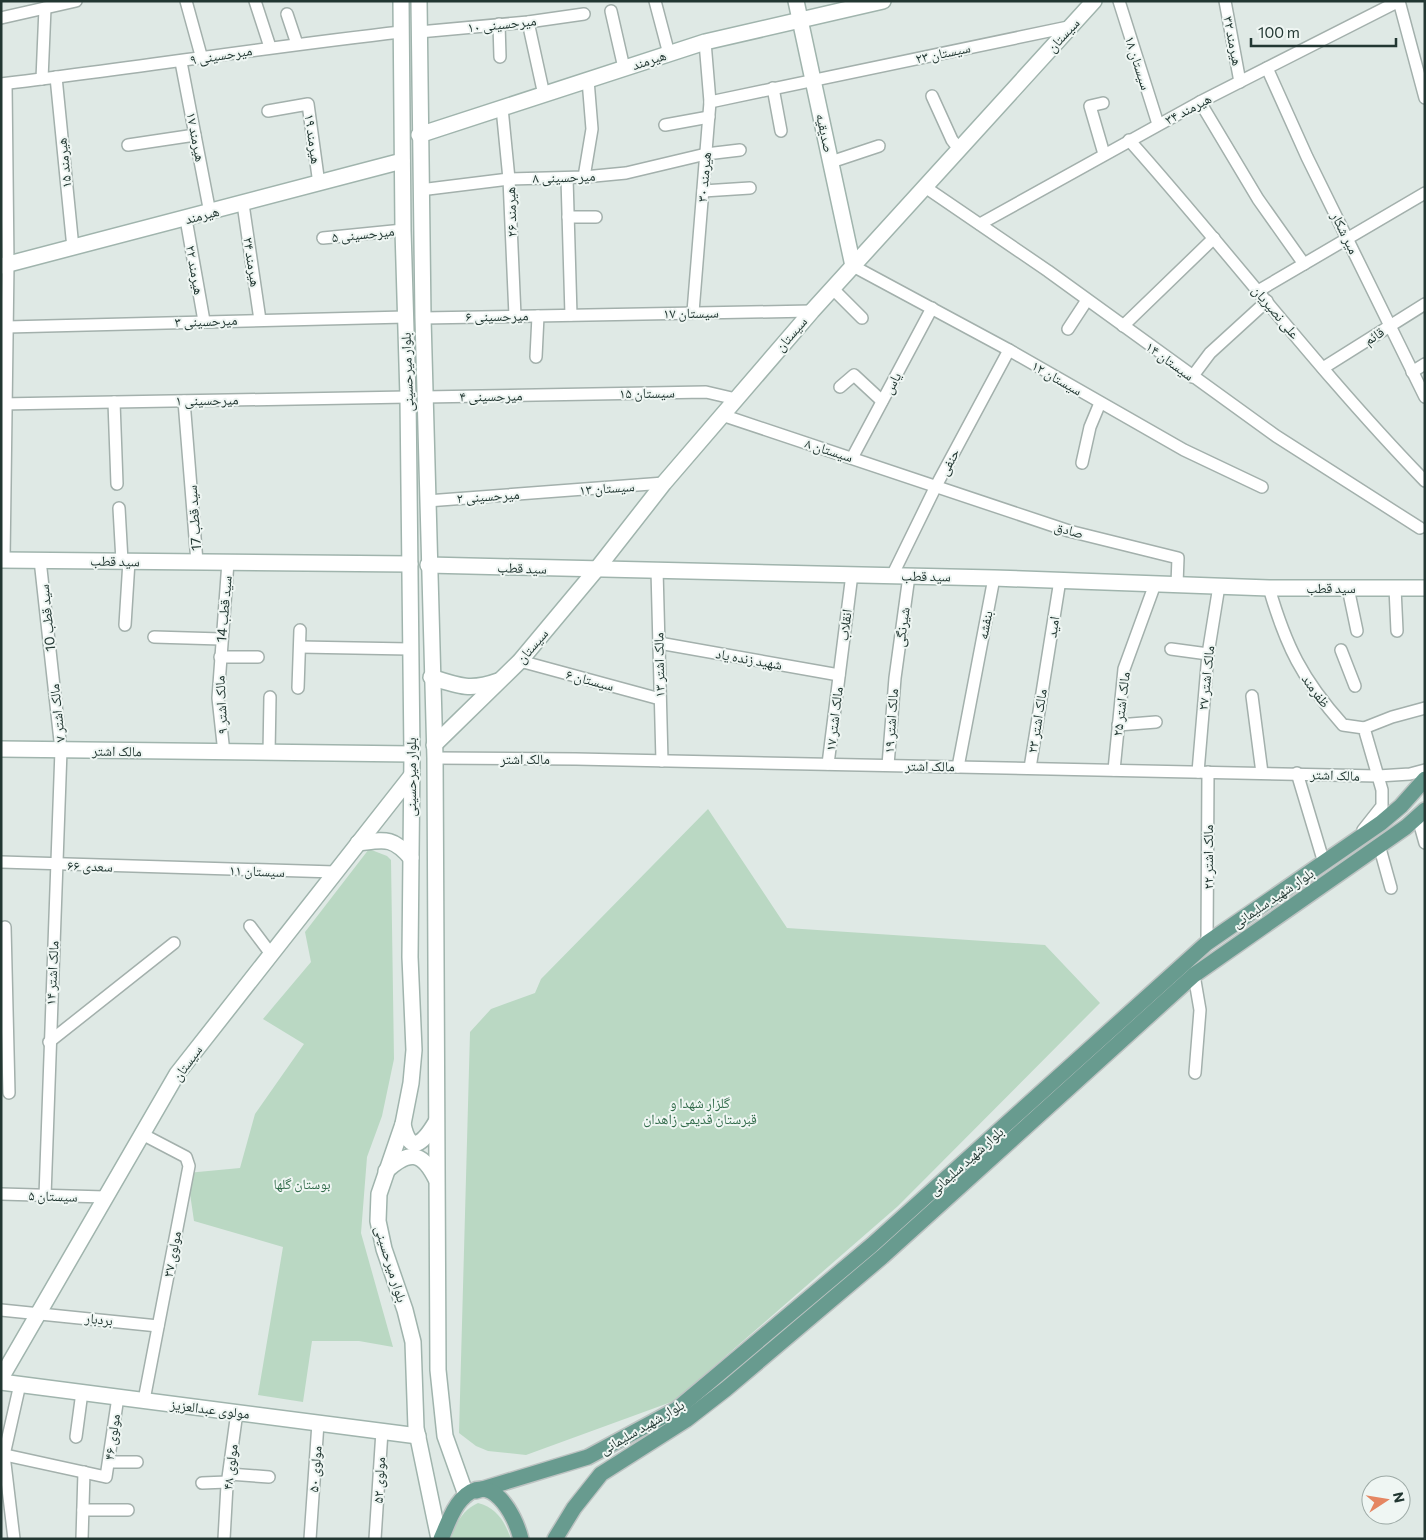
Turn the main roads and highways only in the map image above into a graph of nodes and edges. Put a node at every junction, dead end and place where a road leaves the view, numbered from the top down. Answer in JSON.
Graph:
{"nodes":[{"id":1,"x":1425,"y":779,"type":"edge"},
{"id":2,"x":1421,"y":814,"type":"edge"},
{"id":3,"x":471,"y":1493,"type":"junction"},
{"id":4,"x":440,"y":1539,"type":"edge"},
{"id":5,"x":520,"y":1539,"type":"edge"},
{"id":6,"x":555,"y":1539,"type":"edge"}],
"edges":[{"from":1,"to":3,"type":"main road","name":"بلوار شهید سلیمانی"},
{"from":2,"to":6,"type":"main road","name":"بلوار شهید سلیمانی"},
{"from":3,"to":4,"type":"main road"},
{"from":3,"to":5,"type":"main road"}]}
